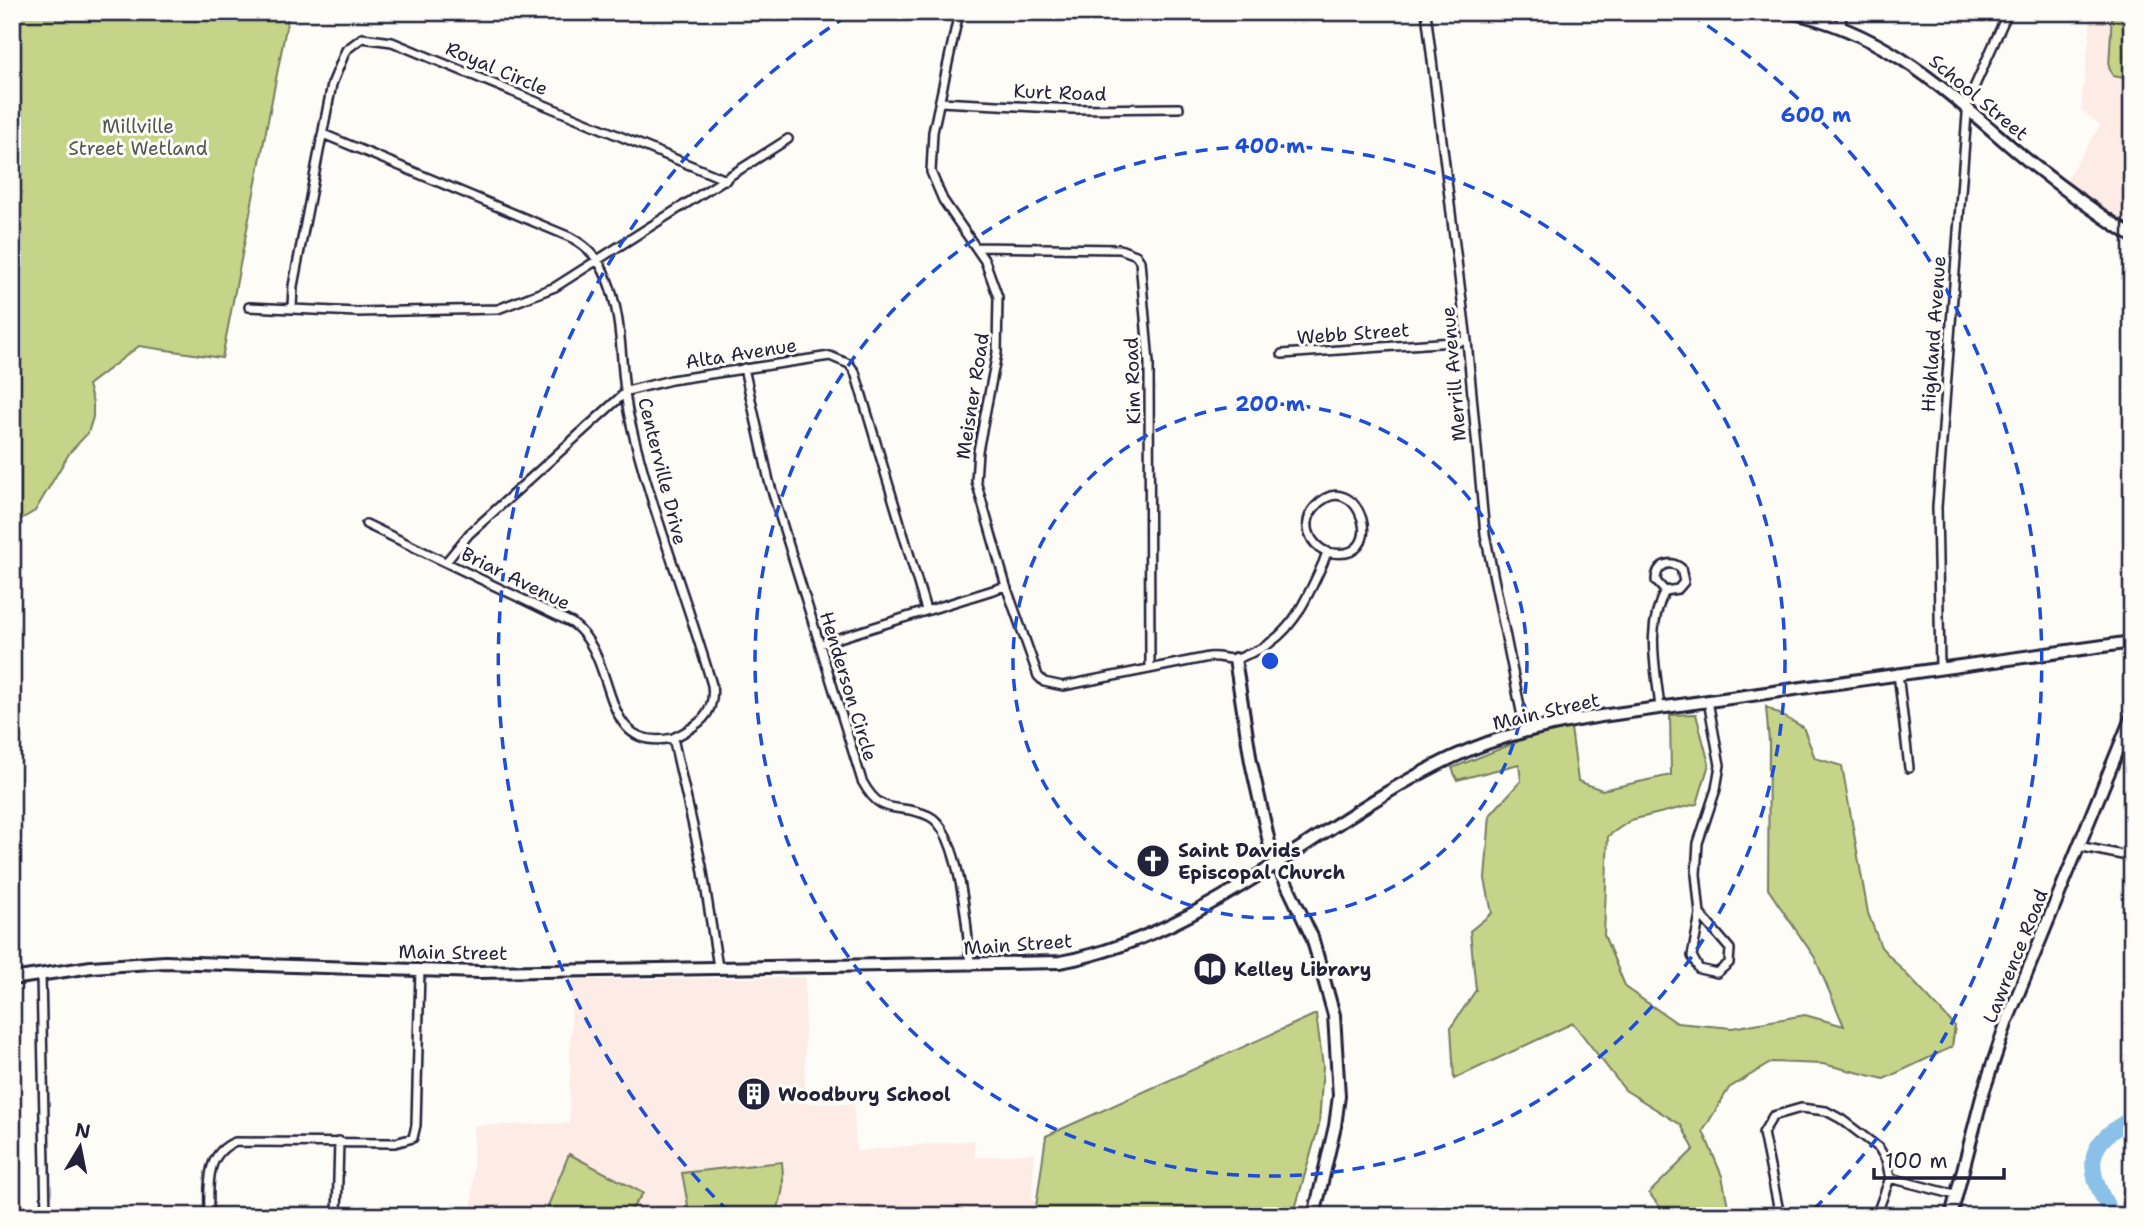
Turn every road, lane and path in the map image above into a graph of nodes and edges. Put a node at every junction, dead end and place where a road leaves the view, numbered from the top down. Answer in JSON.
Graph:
{"nodes":[{"id":1,"x":959,"y":12,"type":"edge"},
{"id":2,"x":1426,"y":12,"type":"edge"},
{"id":3,"x":1789,"y":12,"type":"edge"},
{"id":4,"x":1842,"y":12,"type":"edge"},
{"id":5,"x":2008,"y":12,"type":"edge"},
{"id":6,"x":1841,"y":26,"type":"junction"},
{"id":7,"x":940,"y":102,"type":"junction"},
{"id":8,"x":1179,"y":108,"type":"dead end"},
{"id":9,"x":1967,"y":108,"type":"junction"},
{"id":10,"x":323,"y":134,"type":"junction"},
{"id":11,"x":788,"y":139,"type":"dead end"},
{"id":12,"x":726,"y":180,"type":"junction"},
{"id":13,"x":2132,"y":236,"type":"edge"},
{"id":14,"x":976,"y":247,"type":"junction"},
{"id":15,"x":598,"y":260,"type":"junction"},
{"id":16,"x":249,"y":307,"type":"dead end"},
{"id":17,"x":292,"y":309,"type":"junction"},
{"id":18,"x":1467,"y":341,"type":"junction"},
{"id":19,"x":1282,"y":354,"type":"dead end"},
{"id":20,"x":744,"y":368,"type":"junction"},
{"id":21,"x":626,"y":391,"type":"junction"},
{"id":22,"x":366,"y":524,"type":"dead end"},
{"id":23,"x":1327,"y":552,"type":"junction"},
{"id":24,"x":446,"y":562,"type":"junction"},
{"id":25,"x":1006,"y":586,"type":"junction"},
{"id":26,"x":1665,"y":591,"type":"junction"},
{"id":27,"x":926,"y":610,"type":"junction"},
{"id":28,"x":2132,"y":642,"type":"edge"},
{"id":29,"x":820,"y":644,"type":"junction"},
{"id":30,"x":1235,"y":659,"type":"junction"},
{"id":31,"x":1940,"y":667,"type":"junction"},
{"id":32,"x":1150,"y":668,"type":"junction"},
{"id":33,"x":1898,"y":673,"type":"junction"},
{"id":34,"x":1708,"y":701,"type":"junction"},
{"id":35,"x":1660,"y":708,"type":"junction"},
{"id":36,"x":2132,"y":716,"type":"edge"},
{"id":37,"x":1525,"y":731,"type":"junction"},
{"id":38,"x":673,"y":738,"type":"junction"},
{"id":39,"x":2120,"y":746,"type":"junction"},
{"id":40,"x":2132,"y":750,"type":"edge"},
{"id":41,"x":1909,"y":768,"type":"dead end"},
{"id":42,"x":2078,"y":846,"type":"junction"},
{"id":43,"x":2132,"y":857,"type":"edge"},
{"id":44,"x":1277,"y":863,"type":"junction"},
{"id":45,"x":1700,"y":914,"type":"junction"},
{"id":46,"x":970,"y":965,"type":"junction"},
{"id":47,"x":718,"y":967,"type":"junction"},
{"id":48,"x":420,"y":970,"type":"junction"},
{"id":49,"x":41,"y":974,"type":"junction"},
{"id":50,"x":12,"y":979,"type":"edge"},
{"id":51,"x":339,"y":1141,"type":"junction"},
{"id":52,"x":1890,"y":1178,"type":"junction"},
{"id":53,"x":1956,"y":1195,"type":"junction"},
{"id":54,"x":46,"y":1216,"type":"edge"},
{"id":55,"x":209,"y":1216,"type":"edge"},
{"id":56,"x":337,"y":1216,"type":"edge"},
{"id":57,"x":1314,"y":1216,"type":"edge"},
{"id":58,"x":1780,"y":1216,"type":"edge"},
{"id":59,"x":1876,"y":1216,"type":"edge"},
{"id":60,"x":1951,"y":1216,"type":"edge"}],
"edges":[{"from":1,"to":7,"type":"street","name":"Meisner Road"},
{"from":2,"to":18,"type":"street","name":"Merrill Avenue"},
{"from":3,"to":6,"type":"main road","name":"School Street"},
{"from":4,"to":6,"type":"street"},
{"from":5,"to":9,"type":"street","name":"Highland Avenue"},
{"from":6,"to":9,"type":"main road","name":"School Street"},
{"from":7,"to":8,"type":"street","name":"Kurt Road"},
{"from":7,"to":14,"type":"street","name":"Meisner Road"},
{"from":9,"to":13,"type":"main road","name":"School Street"},
{"from":9,"to":31,"type":"street","name":"Highland Avenue"},
{"from":10,"to":12,"type":"street","name":"Royal Circle"},
{"from":10,"to":15,"type":"street","name":"Centerville Drive"},
{"from":10,"to":17,"type":"street","name":"Royal Circle"},
{"from":11,"to":12,"type":"street"},
{"from":12,"to":15,"type":"street"},
{"from":14,"to":25,"type":"street","name":"Meisner Road"},
{"from":14,"to":32,"type":"street","name":"Kim Road"},
{"from":15,"to":17,"type":"street"},
{"from":15,"to":21,"type":"street","name":"Centerville Drive"},
{"from":16,"to":17,"type":"street"},
{"from":18,"to":19,"type":"street","name":"Webb Street"},
{"from":18,"to":37,"type":"street","name":"Merrill Avenue"},
{"from":20,"to":21,"type":"street","name":"Alta Avenue"},
{"from":20,"to":27,"type":"street","name":"Alta Avenue"},
{"from":20,"to":29,"type":"street","name":"Henderson Circle"},
{"from":21,"to":24,"type":"street"},
{"from":21,"to":38,"type":"street","name":"Centerville Drive"},
{"from":22,"to":24,"type":"street","name":"Briar Avenue"},
{"from":23,"to":23,"type":"street"},
{"from":23,"to":30,"type":"street"},
{"from":24,"to":38,"type":"street","name":"Briar Avenue"},
{"from":25,"to":27,"type":"street"},
{"from":25,"to":32,"type":"street","name":"Meisner Road"},
{"from":26,"to":26,"type":"street"},
{"from":26,"to":35,"type":"street"},
{"from":27,"to":29,"type":"street"},
{"from":28,"to":31,"type":"main road","name":"Main Street"},
{"from":29,"to":46,"type":"street","name":"Henderson Circle"},
{"from":30,"to":32,"type":"street","name":"Meisner Road"},
{"from":30,"to":44,"type":"main road"},
{"from":31,"to":33,"type":"main road","name":"Main Street"},
{"from":33,"to":34,"type":"main road","name":"Main Street"},
{"from":33,"to":41,"type":"street"},
{"from":34,"to":35,"type":"main road","name":"Main Street"},
{"from":34,"to":45,"type":"street"},
{"from":35,"to":37,"type":"main road","name":"Main Street"},
{"from":36,"to":39,"type":"main road","name":"Lawrence Road"},
{"from":37,"to":44,"type":"main road","name":"Main Street"},
{"from":38,"to":47,"type":"street"},
{"from":39,"to":40,"type":"street"},
{"from":39,"to":42,"type":"main road","name":"Lawrence Road"},
{"from":42,"to":43,"type":"street"},
{"from":42,"to":53,"type":"main road","name":"Lawrence Road"},
{"from":44,"to":46,"type":"main road","name":"Main Street"},
{"from":44,"to":57,"type":"main road"},
{"from":45,"to":45,"type":"street"},
{"from":46,"to":47,"type":"main road","name":"Main Street"},
{"from":47,"to":48,"type":"main road","name":"Main Street"},
{"from":48,"to":49,"type":"main road","name":"Main Street"},
{"from":48,"to":51,"type":"street"},
{"from":49,"to":50,"type":"main road","name":"Main Street"},
{"from":49,"to":54,"type":"street"},
{"from":51,"to":55,"type":"street"},
{"from":51,"to":56,"type":"street"},
{"from":52,"to":53,"type":"street"},
{"from":52,"to":58,"type":"street"},
{"from":52,"to":59,"type":"street"},
{"from":53,"to":60,"type":"main road","name":"Lawrence Road"}]}
